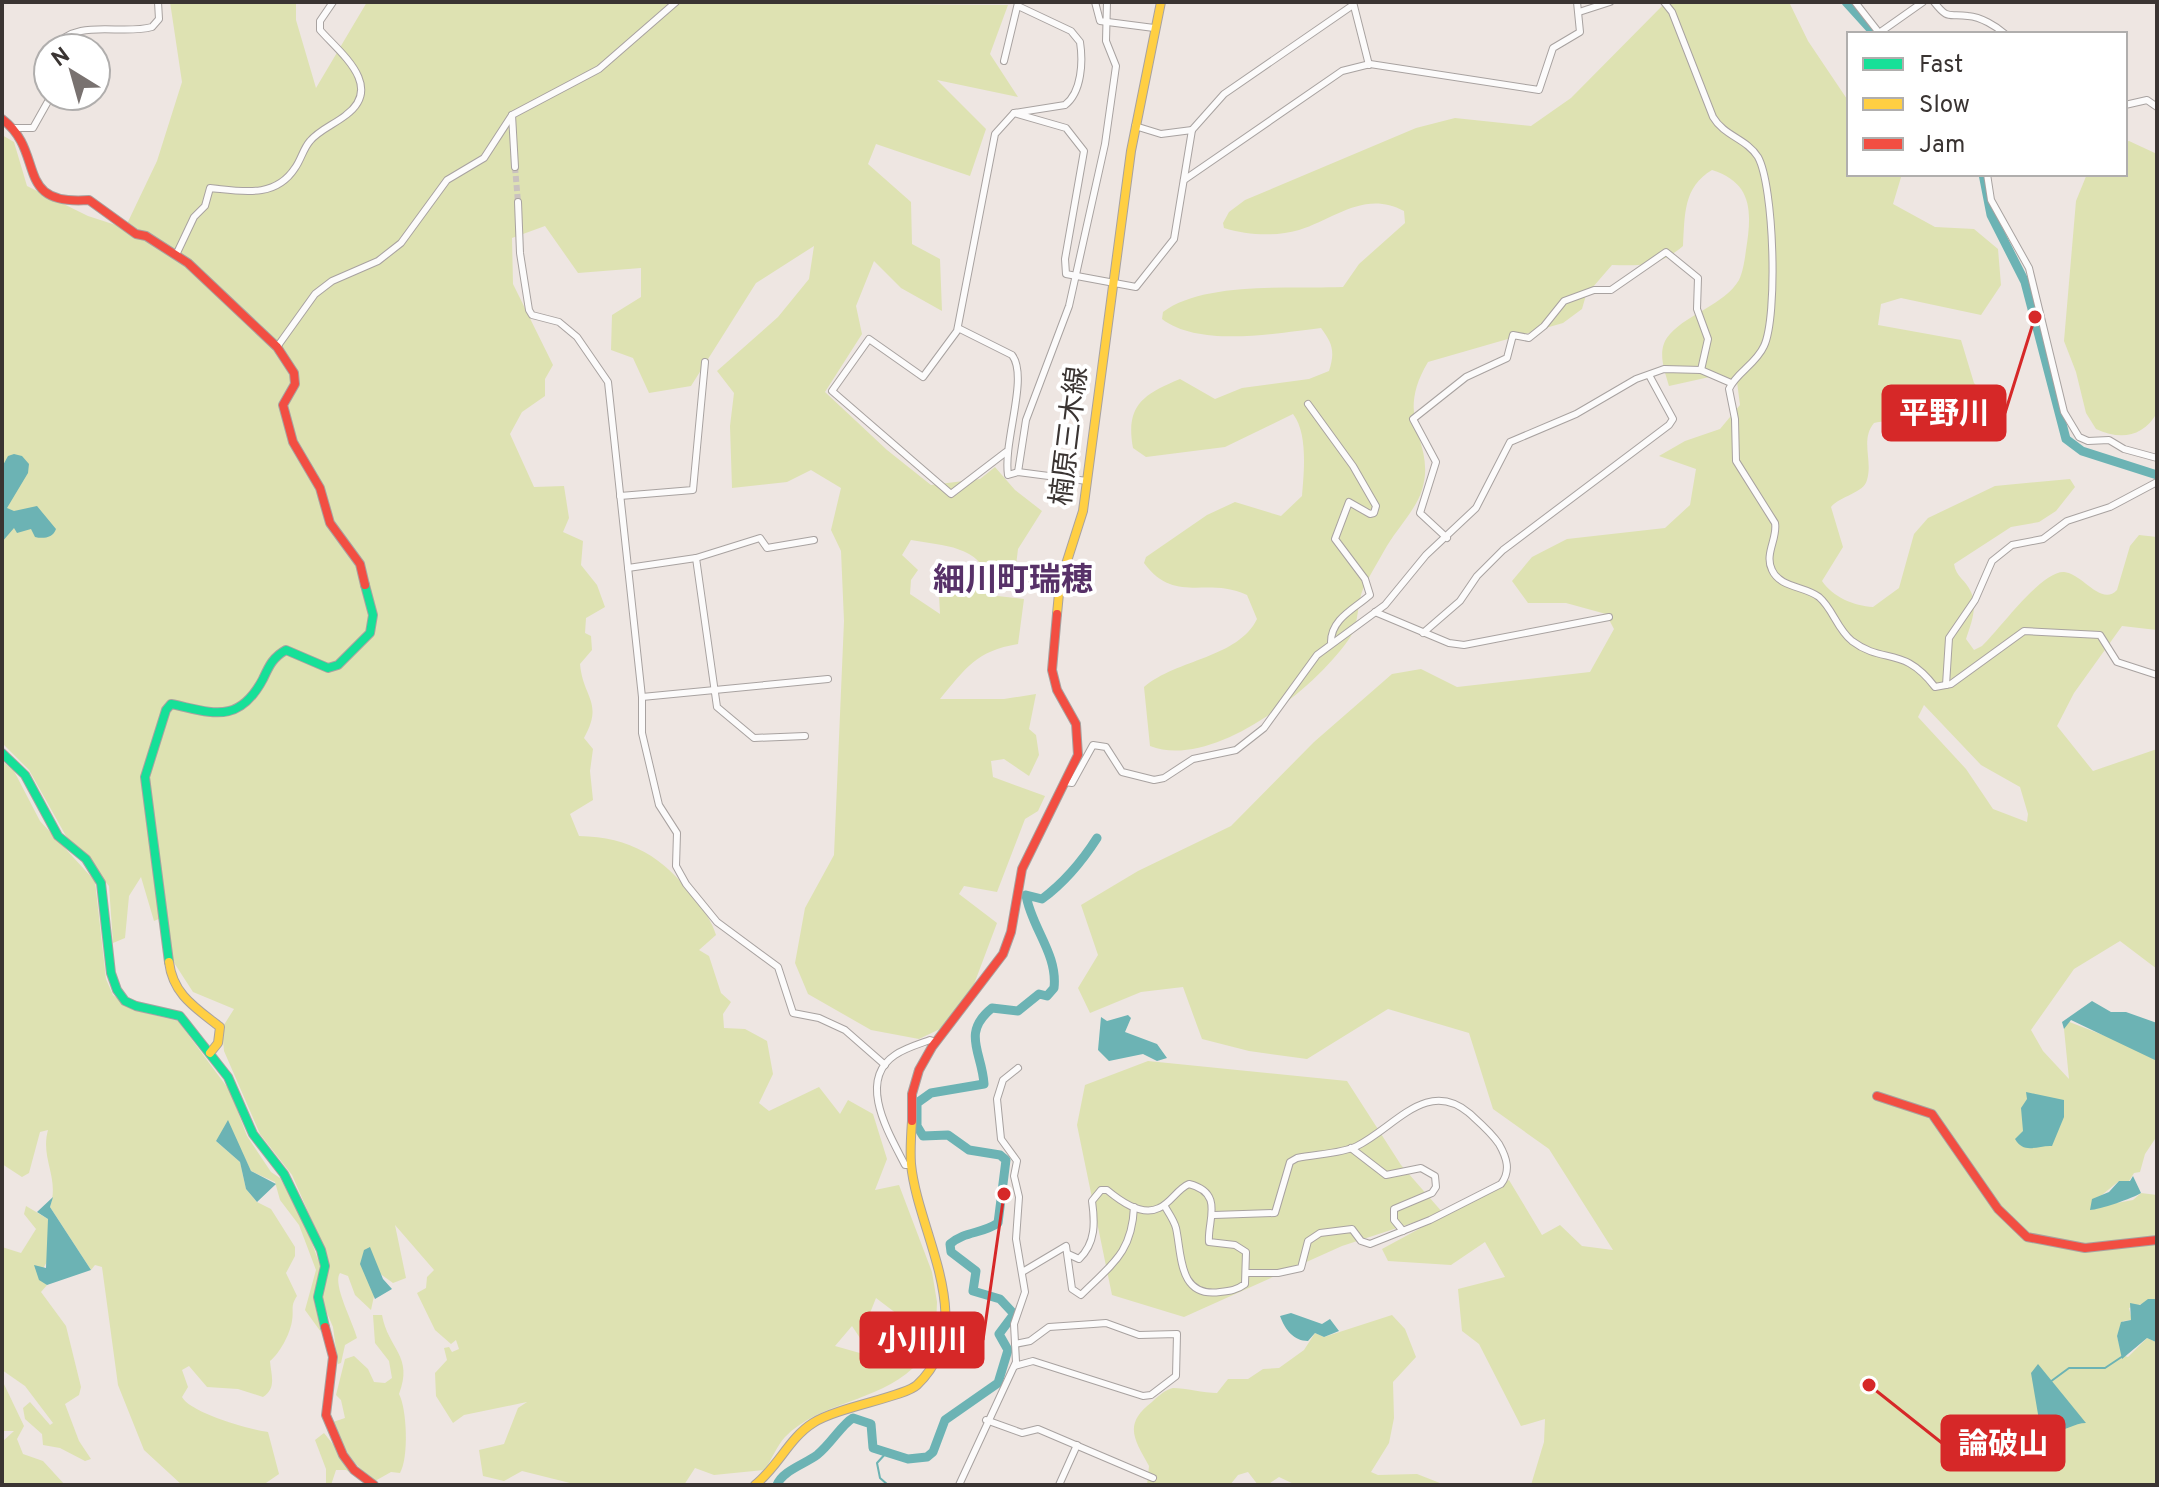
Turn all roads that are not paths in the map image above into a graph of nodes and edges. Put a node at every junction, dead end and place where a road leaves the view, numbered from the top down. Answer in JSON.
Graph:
{"nodes":[{"id":1,"x":158,"y":2,"type":"edge"},
{"id":2,"x":333,"y":2,"type":"edge"},
{"id":3,"x":676,"y":2,"type":"edge"},
{"id":4,"x":1095,"y":2,"type":"edge"},
{"id":5,"x":1107,"y":2,"type":"edge"},
{"id":6,"x":1161,"y":2,"type":"edge"},
{"id":7,"x":1577,"y":2,"type":"edge"},
{"id":8,"x":1610,"y":2,"type":"edge"},
{"id":9,"x":1664,"y":2,"type":"edge"},
{"id":10,"x":1855,"y":2,"type":"edge"},
{"id":11,"x":1923,"y":2,"type":"edge"},
{"id":12,"x":1934,"y":2,"type":"edge"},
{"id":13,"x":1354,"y":3,"type":"edge"},
{"id":14,"x":1018,"y":4,"type":"edge"},
{"id":15,"x":1579,"y":12,"type":"junction"},
{"id":16,"x":1106,"y":23,"type":"junction"},
{"id":17,"x":1154,"y":28,"type":"junction"},
{"id":18,"x":78,"y":32,"type":"edge"},
{"id":19,"x":1879,"y":32,"type":"edge"},
{"id":20,"x":1881,"y":32,"type":"edge"},
{"id":21,"x":2001,"y":32,"type":"edge"},
{"id":22,"x":1004,"y":61,"type":"dead end"},
{"id":23,"x":1369,"y":65,"type":"junction"},
{"id":24,"x":2127,"y":105,"type":"edge"},
{"id":25,"x":2157,"y":107,"type":"edge"},
{"id":26,"x":42,"y":112,"type":"edge"},
{"id":27,"x":1014,"y":113,"type":"junction"},
{"id":28,"x":512,"y":115,"type":"junction"},
{"id":29,"x":2,"y":119,"type":"edge"},
{"id":30,"x":1135,"y":126,"type":"junction"},
{"id":31,"x":14,"y":128,"type":"junction"},
{"id":32,"x":1192,"y":130,"type":"junction"},
{"id":33,"x":515,"y":167,"type":"tunnel mouth"},
{"id":34,"x":1987,"y":176,"type":"edge"},
{"id":35,"x":1184,"y":180,"type":"junction"},
{"id":36,"x":518,"y":202,"type":"tunnel mouth"},
{"id":37,"x":176,"y":255,"type":"junction"},
{"id":38,"x":1074,"y":277,"type":"junction"},
{"id":39,"x":1111,"y":284,"type":"junction"},
{"id":40,"x":958,"y":328,"type":"junction"},
{"id":41,"x":277,"y":347,"type":"junction"},
{"id":42,"x":705,"y":362,"type":"dead end"},
{"id":43,"x":1701,"y":370,"type":"junction"},
{"id":44,"x":1649,"y":375,"type":"junction"},
{"id":45,"x":1731,"y":383,"type":"junction"},
{"id":46,"x":1308,"y":404,"type":"dead end"},
{"id":47,"x":1006,"y":452,"type":"junction"},
{"id":48,"x":2157,"y":458,"type":"edge"},
{"id":49,"x":1018,"y":472,"type":"junction"},
{"id":50,"x":1087,"y":481,"type":"junction"},
{"id":51,"x":2157,"y":482,"type":"edge"},
{"id":52,"x":620,"y":496,"type":"junction"},
{"id":53,"x":1447,"y":538,"type":"junction"},
{"id":54,"x":814,"y":540,"type":"dead end"},
{"id":55,"x":696,"y":558,"type":"junction"},
{"id":56,"x":628,"y":568,"type":"junction"},
{"id":57,"x":1375,"y":612,"type":"junction"},
{"id":58,"x":1609,"y":617,"type":"dead end"},
{"id":59,"x":1423,"y":633,"type":"junction"},
{"id":60,"x":1331,"y":642,"type":"junction"},
{"id":61,"x":2157,"y":675,"type":"edge"},
{"id":62,"x":828,"y":679,"type":"dead end"},
{"id":63,"x":1946,"y":685,"type":"junction"},
{"id":64,"x":714,"y":690,"type":"junction"},
{"id":65,"x":642,"y":697,"type":"junction"},
{"id":66,"x":805,"y":736,"type":"dead end"},
{"id":67,"x":2,"y":753,"type":"edge"},
{"id":68,"x":1065,"y":782,"type":"junction"},
{"id":69,"x":936,"y":1042,"type":"junction"},
{"id":70,"x":210,"y":1053,"type":"junction"},
{"id":71,"x":885,"y":1065,"type":"junction"},
{"id":72,"x":1018,"y":1068,"type":"dead end"},
{"id":73,"x":1877,"y":1096,"type":"dead end"},
{"id":74,"x":1351,"y":1148,"type":"junction"},
{"id":75,"x":911,"y":1165,"type":"junction"},
{"id":76,"x":1164,"y":1205,"type":"junction"},
{"id":77,"x":1134,"y":1207,"type":"junction"},
{"id":78,"x":1214,"y":1215,"type":"junction"},
{"id":79,"x":1403,"y":1231,"type":"junction"},
{"id":80,"x":2157,"y":1240,"type":"edge"},
{"id":81,"x":1068,"y":1254,"type":"junction"},
{"id":82,"x":1024,"y":1271,"type":"junction"},
{"id":83,"x":1247,"y":1273,"type":"junction"},
{"id":84,"x":1015,"y":1344,"type":"junction"},
{"id":85,"x":1015,"y":1366,"type":"junction"},
{"id":86,"x":986,"y":1420,"type":"junction"},
{"id":87,"x":1077,"y":1445,"type":"junction"},
{"id":88,"x":1153,"y":1478,"type":"dead end"},
{"id":89,"x":374,"y":1485,"type":"edge"},
{"id":90,"x":755,"y":1485,"type":"edge"},
{"id":91,"x":959,"y":1485,"type":"edge"},
{"id":92,"x":1059,"y":1485,"type":"edge"}],
"edges":[{"from":1,"to":18,"type":"street"},
{"from":2,"to":37,"type":"street"},
{"from":3,"to":28,"type":"street"},
{"from":4,"to":16,"type":"street"},
{"from":5,"to":16,"type":"street"},
{"from":6,"to":17,"type":"main road","name":"楠原三木線"},
{"from":7,"to":15,"type":"street"},
{"from":8,"to":15,"type":"street"},
{"from":9,"to":45,"type":"street"},
{"from":10,"to":19,"type":"street"},
{"from":11,"to":20,"type":"street"},
{"from":12,"to":21,"type":"street"},
{"from":13,"to":23,"type":"street"},
{"from":13,"to":32,"type":"street"},
{"from":14,"to":22,"type":"street"},
{"from":14,"to":27,"type":"street"},
{"from":15,"to":23,"type":"street"},
{"from":16,"to":17,"type":"street"},
{"from":16,"to":38,"type":"street"},
{"from":17,"to":30,"type":"main road","name":"楠原三木線"},
{"from":23,"to":35,"type":"street"},
{"from":24,"to":25,"type":"street"},
{"from":26,"to":31,"type":"street"},
{"from":27,"to":38,"type":"street"},
{"from":27,"to":40,"type":"street"},
{"from":28,"to":33,"type":"street"},
{"from":28,"to":41,"type":"street"},
{"from":29,"to":31,"type":"main road"},
{"from":30,"to":32,"type":"street"},
{"from":30,"to":39,"type":"main road","name":"楠原三木線"},
{"from":31,"to":37,"type":"main road"},
{"from":32,"to":35,"type":"street"},
{"from":34,"to":48,"type":"street"},
{"from":35,"to":39,"type":"street"},
{"from":36,"to":52,"type":"street"},
{"from":37,"to":41,"type":"main road"},
{"from":38,"to":39,"type":"street"},
{"from":38,"to":49,"type":"street"},
{"from":39,"to":50,"type":"main road","name":"楠原三木線"},
{"from":40,"to":47,"type":"street"},
{"from":40,"to":47,"type":"street"},
{"from":41,"to":70,"type":"main road"},
{"from":42,"to":52,"type":"street"},
{"from":43,"to":44,"type":"street"},
{"from":43,"to":45,"type":"street"},
{"from":43,"to":53,"type":"street"},
{"from":44,"to":53,"type":"street"},
{"from":44,"to":59,"type":"street"},
{"from":45,"to":63,"type":"street"},
{"from":46,"to":60,"type":"street"},
{"from":47,"to":49,"type":"street"},
{"from":49,"to":50,"type":"street"},
{"from":50,"to":68,"type":"main road","name":"楠原三木線"},
{"from":51,"to":63,"type":"street"},
{"from":52,"to":56,"type":"street"},
{"from":53,"to":57,"type":"street"},
{"from":54,"to":55,"type":"street"},
{"from":55,"to":56,"type":"street"},
{"from":55,"to":64,"type":"street"},
{"from":56,"to":65,"type":"street"},
{"from":57,"to":59,"type":"street"},
{"from":57,"to":60,"type":"street"},
{"from":58,"to":59,"type":"street"},
{"from":60,"to":68,"type":"street"},
{"from":61,"to":63,"type":"street"},
{"from":62,"to":64,"type":"street"},
{"from":64,"to":65,"type":"street"},
{"from":64,"to":66,"type":"street"},
{"from":65,"to":71,"type":"street"},
{"from":67,"to":70,"type":"main road"},
{"from":68,"to":69,"type":"main road","name":"楠原三木線"},
{"from":69,"to":71,"type":"street"},
{"from":69,"to":75,"type":"main road","name":"楠原三木線"},
{"from":70,"to":89,"type":"main road"},
{"from":71,"to":75,"type":"street"},
{"from":72,"to":82,"type":"street"},
{"from":73,"to":80,"type":"main road"},
{"from":74,"to":78,"type":"street"},
{"from":74,"to":79,"type":"street"},
{"from":74,"to":79,"type":"street"},
{"from":75,"to":90,"type":"main road","name":"楠原三木線"},
{"from":76,"to":77,"type":"street"},
{"from":76,"to":78,"type":"street"},
{"from":76,"to":83,"type":"street"},
{"from":77,"to":81,"type":"street"},
{"from":77,"to":81,"type":"street"},
{"from":78,"to":83,"type":"street"},
{"from":79,"to":83,"type":"street"},
{"from":81,"to":82,"type":"street"},
{"from":82,"to":84,"type":"street"},
{"from":84,"to":85,"type":"street"},
{"from":84,"to":85,"type":"street"},
{"from":85,"to":86,"type":"street"},
{"from":86,"to":87,"type":"street"},
{"from":86,"to":91,"type":"street"},
{"from":87,"to":88,"type":"street"},
{"from":87,"to":92,"type":"street"}]}
